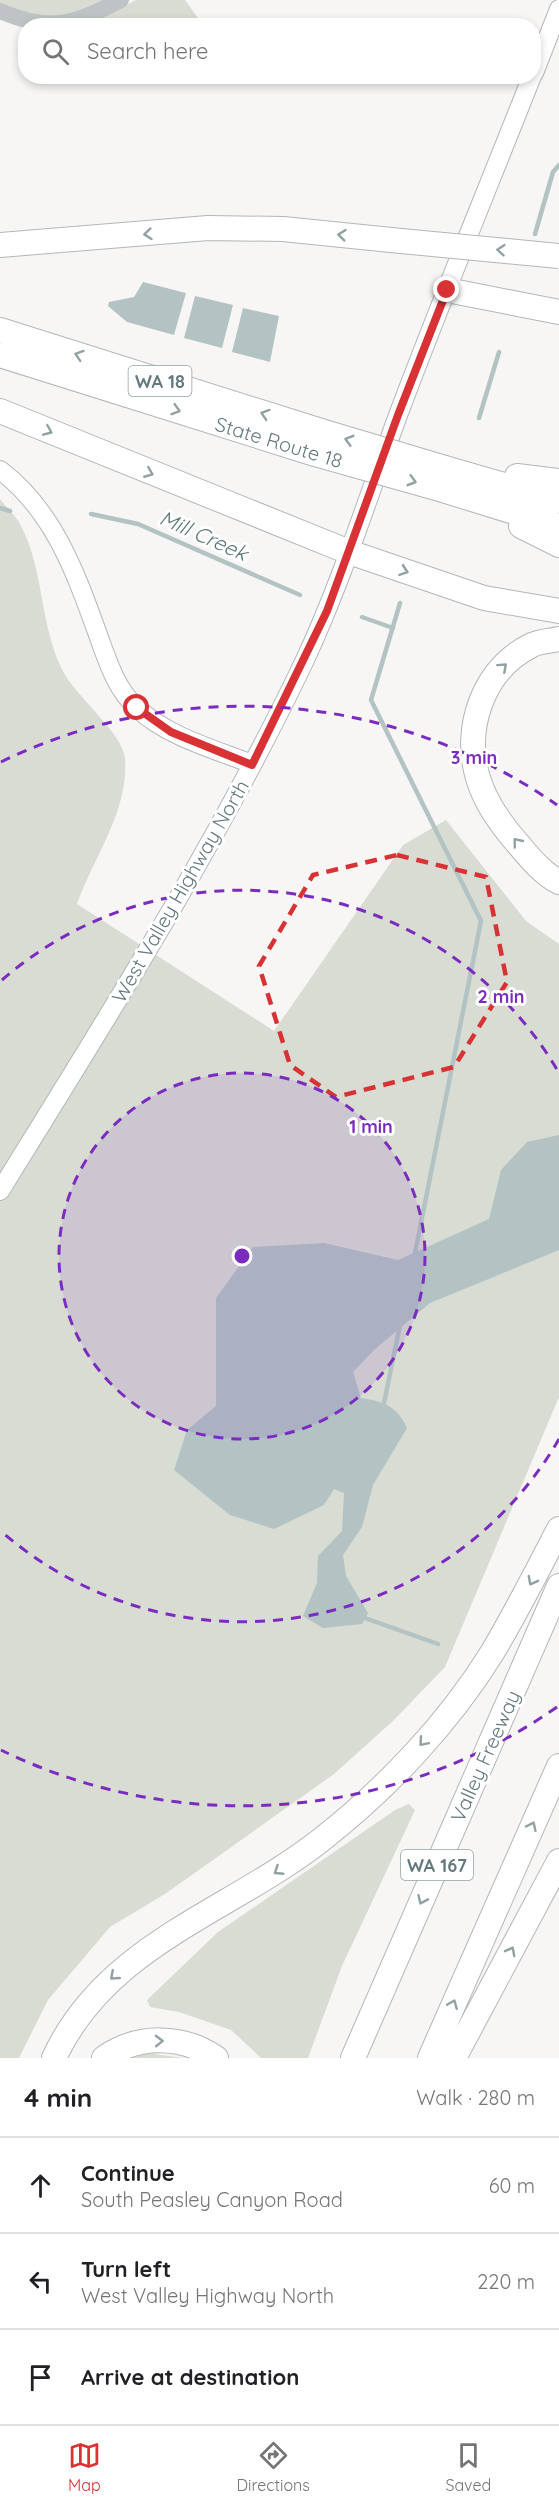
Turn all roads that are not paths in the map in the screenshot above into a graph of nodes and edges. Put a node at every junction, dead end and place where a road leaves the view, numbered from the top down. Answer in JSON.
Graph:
{"nodes":[{"id":1,"x":121,"y":0,"type":"edge"},
{"id":2,"x":559,"y":9,"type":"edge"},
{"id":3,"x":0,"y":11,"type":"edge"},
{"id":4,"x":20,"y":18,"type":"edge"},
{"id":5,"x":84,"y":18,"type":"edge"},
{"id":6,"x":541,"y":55,"type":"edge"},
{"id":7,"x":529,"y":84,"type":"edge"},
{"id":8,"x":0,"y":245,"type":"edge"},
{"id":9,"x":559,"y":256,"type":"edge"},
{"id":10,"x":447,"y":290,"type":"junction"},
{"id":11,"x":559,"y":312,"type":"edge"},
{"id":12,"x":0,"y":330,"type":"edge"},
{"id":13,"x":0,"y":355,"type":"edge"},
{"id":14,"x":0,"y":411,"type":"edge"},
{"id":15,"x":318,"y":442,"type":"junction"},
{"id":16,"x":0,"y":470,"type":"edge"},
{"id":17,"x":444,"y":479,"type":"junction"},
{"id":18,"x":559,"y":482,"type":"edge"},
{"id":19,"x":559,"y":501,"type":"edge"},
{"id":20,"x":480,"y":502,"type":"junction"},
{"id":21,"x":559,"y":526,"type":"edge"},
{"id":22,"x":559,"y":545,"type":"edge"},
{"id":23,"x":349,"y":552,"type":"junction"},
{"id":24,"x":559,"y":611,"type":"edge"},
{"id":25,"x":559,"y":639,"type":"edge"},
{"id":26,"x":252,"y":765,"type":"junction"},
{"id":27,"x":559,"y":882,"type":"edge"},
{"id":28,"x":0,"y":1191,"type":"edge"},
{"id":29,"x":559,"y":1529,"type":"edge"},
{"id":30,"x":559,"y":1586,"type":"edge"},
{"id":31,"x":559,"y":1617,"type":"edge"},
{"id":32,"x":522,"y":1673,"type":"junction"},
{"id":33,"x":559,"y":1766,"type":"edge"},
{"id":34,"x":559,"y":1861,"type":"edge"},
{"id":35,"x":54,"y":2058,"type":"edge"},
{"id":36,"x":104,"y":2058,"type":"edge"},
{"id":37,"x":216,"y":2058,"type":"edge"},
{"id":38,"x":353,"y":2058,"type":"edge"},
{"id":39,"x":430,"y":2058,"type":"edge"},
{"id":40,"x":454,"y":2058,"type":"edge"}],
"edges":[{"from":1,"to":5,"type":"street"},
{"from":2,"to":6,"type":"main road","name":"West Valley Highway North"},
{"from":3,"to":4,"type":"street"},
{"from":7,"to":10,"type":"main road","name":"West Valley Highway North"},
{"from":9,"to":8,"type":"highway","one_way":true,"bridge":true},
{"from":10,"to":11,"type":"highway"},
{"from":10,"to":23,"type":"main road","name":"West Valley Highway North"},
{"from":15,"to":12,"type":"highway","name":"State Route 18","number":"WA 18","one_way":true},
{"from":13,"to":15,"type":"highway","name":"State Route 18","number":"WA 18","one_way":true},
{"from":14,"to":23,"type":"highway","one_way":true},
{"from":15,"to":17,"type":"highway","name":"State Route 18","number":"WA 18","bridge":true},
{"from":16,"to":26,"type":"main road"},
{"from":17,"to":18,"type":"highway"},
{"from":17,"to":19,"type":"highway","name":"State Route 18","number":"WA 18"},
{"from":17,"to":20,"type":"highway","name":"State Route 18","number":"WA 18"},
{"from":20,"to":21,"type":"highway","name":"State Route 18","number":"WA 18"},
{"from":20,"to":22,"type":"highway"},
{"from":23,"to":24,"type":"highway","one_way":true},
{"from":23,"to":26,"type":"main road","name":"West Valley Highway North"},
{"from":27,"to":25,"type":"highway","one_way":true},
{"from":26,"to":28,"type":"main road","name":"West Valley Highway North"},
{"from":29,"to":35,"type":"highway","one_way":true},
{"from":30,"to":32,"type":"highway","name":"Valley Freeway","number":"WA 167"},
{"from":31,"to":32,"type":"highway"},
{"from":32,"to":38,"type":"highway","name":"Valley Freeway","number":"WA 167","one_way":true},
{"from":39,"to":33,"type":"highway","one_way":true},
{"from":40,"to":34,"type":"highway","one_way":true},
{"from":36,"to":37,"type":"highway","one_way":true}]}
